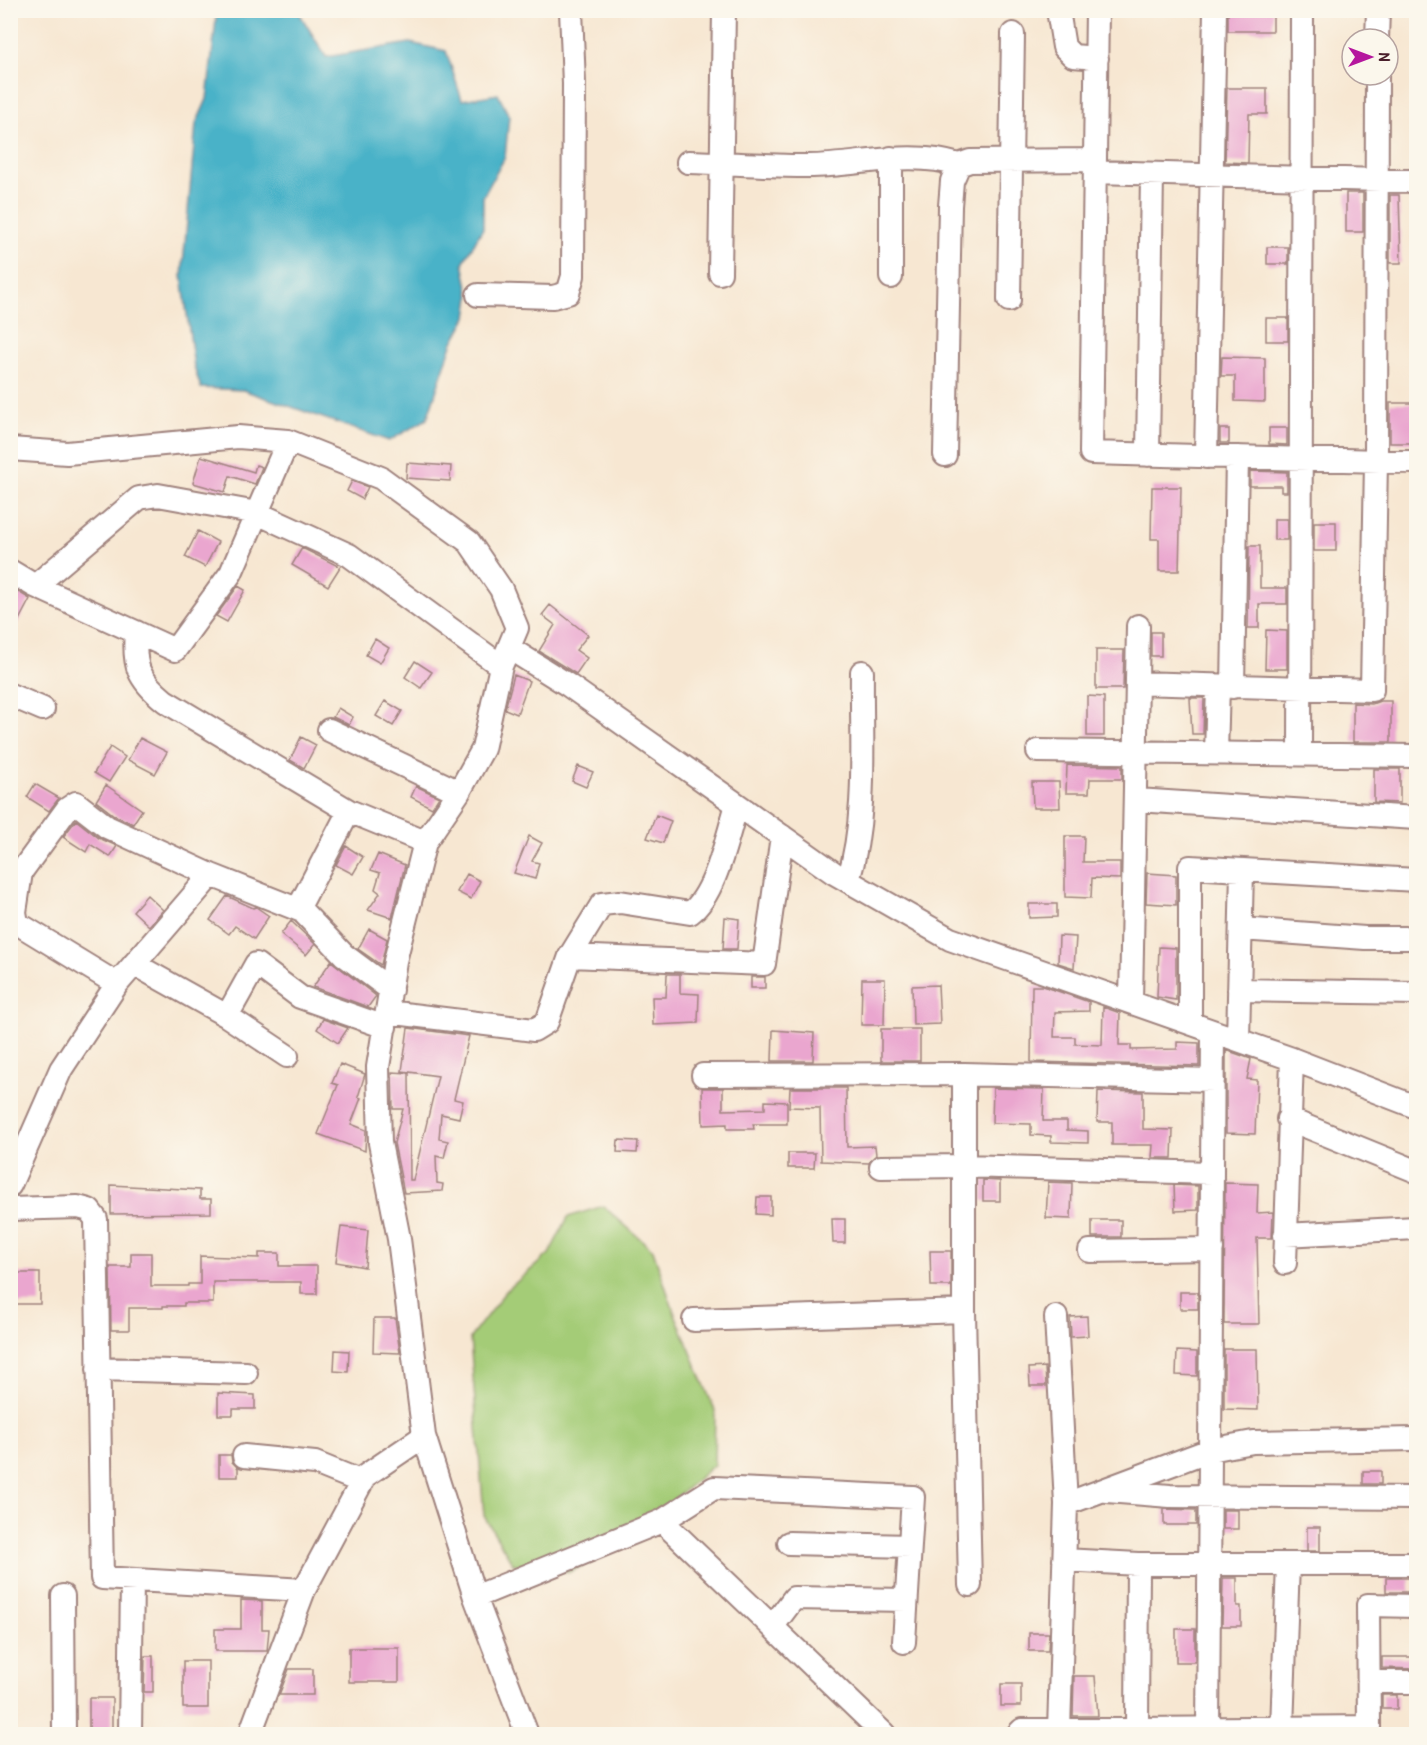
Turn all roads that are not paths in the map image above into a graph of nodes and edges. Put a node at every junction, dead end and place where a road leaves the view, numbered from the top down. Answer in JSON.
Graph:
{"nodes":[{"id":1,"x":571,"y":10,"type":"edge"},
{"id":2,"x":724,"y":10,"type":"edge"},
{"id":3,"x":1058,"y":10,"type":"edge"},
{"id":4,"x":1098,"y":10,"type":"edge"},
{"id":5,"x":1215,"y":10,"type":"edge"},
{"id":6,"x":1302,"y":10,"type":"edge"},
{"id":7,"x":1378,"y":10,"type":"edge"},
{"id":8,"x":1377,"y":27,"type":"edge"},
{"id":9,"x":1013,"y":34,"type":"dead end"},
{"id":10,"x":1097,"y":57,"type":"junction"},
{"id":11,"x":1377,"y":87,"type":"edge"},
{"id":12,"x":891,"y":158,"type":"junction"},
{"id":13,"x":1011,"y":160,"type":"junction"},
{"id":14,"x":688,"y":162,"type":"dead end"},
{"id":15,"x":722,"y":163,"type":"junction"},
{"id":16,"x":959,"y":165,"type":"junction"},
{"id":17,"x":1095,"y":166,"type":"junction"},
{"id":18,"x":1152,"y":174,"type":"junction"},
{"id":19,"x":1210,"y":176,"type":"junction"},
{"id":20,"x":1304,"y":178,"type":"junction"},
{"id":21,"x":1376,"y":180,"type":"junction"},
{"id":22,"x":1416,"y":181,"type":"edge"},
{"id":23,"x":720,"y":273,"type":"dead end"},
{"id":24,"x":891,"y":277,"type":"dead end"},
{"id":25,"x":478,"y":295,"type":"dead end"},
{"id":26,"x":1009,"y":300,"type":"dead end"},
{"id":27,"x":288,"y":441,"type":"junction"},
{"id":28,"x":10,"y":449,"type":"edge"},
{"id":29,"x":945,"y":455,"type":"dead end"},
{"id":30,"x":1148,"y":455,"type":"junction"},
{"id":31,"x":1206,"y":457,"type":"junction"},
{"id":32,"x":1237,"y":458,"type":"junction"},
{"id":33,"x":1301,"y":459,"type":"junction"},
{"id":34,"x":1376,"y":461,"type":"junction"},
{"id":35,"x":1416,"y":462,"type":"edge"},
{"id":36,"x":257,"y":513,"type":"junction"},
{"id":37,"x":10,"y":571,"type":"edge"},
{"id":38,"x":35,"y":586,"type":"junction"},
{"id":39,"x":1138,"y":626,"type":"dead end"},
{"id":40,"x":136,"y":632,"type":"junction"},
{"id":41,"x":505,"y":657,"type":"junction"},
{"id":42,"x":862,"y":672,"type":"dead end"},
{"id":43,"x":1138,"y":683,"type":"junction"},
{"id":44,"x":1226,"y":686,"type":"junction"},
{"id":45,"x":1301,"y":689,"type":"junction"},
{"id":46,"x":10,"y":695,"type":"edge"},
{"id":47,"x":43,"y":709,"type":"dead end"},
{"id":48,"x":329,"y":730,"type":"dead end"},
{"id":49,"x":1038,"y":751,"type":"dead end"},
{"id":50,"x":1138,"y":752,"type":"junction"},
{"id":51,"x":1216,"y":753,"type":"junction"},
{"id":52,"x":1300,"y":754,"type":"junction"},
{"id":53,"x":1416,"y":756,"type":"edge"},
{"id":54,"x":459,"y":792,"type":"junction"},
{"id":55,"x":1137,"y":801,"type":"junction"},
{"id":56,"x":737,"y":805,"type":"junction"},
{"id":57,"x":349,"y":811,"type":"junction"},
{"id":58,"x":1416,"y":818,"type":"edge"},
{"id":59,"x":782,"y":836,"type":"junction"},
{"id":60,"x":424,"y":842,"type":"junction"},
{"id":61,"x":16,"y":870,"type":"edge"},
{"id":62,"x":1242,"y":870,"type":"junction"},
{"id":63,"x":211,"y":875,"type":"junction"},
{"id":64,"x":1416,"y":880,"type":"edge"},
{"id":65,"x":848,"y":881,"type":"junction"},
{"id":66,"x":298,"y":909,"type":"junction"},
{"id":67,"x":1241,"y":929,"type":"junction"},
{"id":68,"x":1416,"y":938,"type":"edge"},
{"id":69,"x":570,"y":956,"type":"junction"},
{"id":70,"x":134,"y":964,"type":"junction"},
{"id":71,"x":117,"y":984,"type":"junction"},
{"id":72,"x":1239,"y":990,"type":"junction"},
{"id":73,"x":1416,"y":993,"type":"edge"},
{"id":74,"x":1131,"y":1002,"type":"junction"},
{"id":75,"x":388,"y":1010,"type":"junction"},
{"id":76,"x":227,"y":1016,"type":"junction"},
{"id":77,"x":1190,"y":1023,"type":"junction"},
{"id":78,"x":1213,"y":1032,"type":"junction"},
{"id":79,"x":1238,"y":1040,"type":"junction"},
{"id":80,"x":287,"y":1056,"type":"dead end"},
{"id":81,"x":1292,"y":1059,"type":"junction"},
{"id":82,"x":964,"y":1074,"type":"junction"},
{"id":83,"x":703,"y":1075,"type":"dead end"},
{"id":84,"x":1213,"y":1080,"type":"junction"},
{"id":85,"x":1416,"y":1107,"type":"edge"},
{"id":86,"x":1288,"y":1119,"type":"junction"},
{"id":87,"x":964,"y":1166,"type":"junction"},
{"id":88,"x":881,"y":1167,"type":"dead end"},
{"id":89,"x":1416,"y":1171,"type":"edge"},
{"id":90,"x":1212,"y":1173,"type":"junction"},
{"id":91,"x":10,"y":1185,"type":"edge"},
{"id":92,"x":10,"y":1209,"type":"edge"},
{"id":93,"x":1416,"y":1228,"type":"edge"},
{"id":94,"x":1286,"y":1235,"type":"junction"},
{"id":95,"x":1212,"y":1249,"type":"junction"},
{"id":96,"x":1090,"y":1251,"type":"dead end"},
{"id":97,"x":1285,"y":1263,"type":"dead end"},
{"id":98,"x":964,"y":1311,"type":"junction"},
{"id":99,"x":1056,"y":1317,"type":"dead end"},
{"id":100,"x":693,"y":1320,"type":"dead end"},
{"id":101,"x":98,"y":1369,"type":"junction"},
{"id":102,"x":246,"y":1373,"type":"dead end"},
{"id":103,"x":424,"y":1436,"type":"junction"},
{"id":104,"x":1416,"y":1439,"type":"edge"},
{"id":105,"x":1210,"y":1450,"type":"junction"},
{"id":106,"x":244,"y":1456,"type":"dead end"},
{"id":107,"x":362,"y":1482,"type":"junction"},
{"id":108,"x":1103,"y":1490,"type":"junction"},
{"id":109,"x":1210,"y":1497,"type":"junction"},
{"id":110,"x":1416,"y":1498,"type":"edge"},
{"id":111,"x":1066,"y":1504,"type":"junction"},
{"id":112,"x":662,"y":1521,"type":"junction"},
{"id":113,"x":789,"y":1543,"type":"dead end"},
{"id":114,"x":910,"y":1546,"type":"junction"},
{"id":115,"x":1064,"y":1560,"type":"junction"},
{"id":116,"x":1209,"y":1563,"type":"junction"},
{"id":117,"x":1138,"y":1564,"type":"junction"},
{"id":118,"x":1288,"y":1564,"type":"junction"},
{"id":119,"x":1416,"y":1564,"type":"edge"},
{"id":120,"x":132,"y":1580,"type":"junction"},
{"id":121,"x":970,"y":1585,"type":"dead end"},
{"id":122,"x":304,"y":1590,"type":"junction"},
{"id":123,"x":63,"y":1596,"type":"dead end"},
{"id":124,"x":475,"y":1597,"type":"junction"},
{"id":125,"x":906,"y":1600,"type":"junction"},
{"id":126,"x":1416,"y":1606,"type":"edge"},
{"id":127,"x":773,"y":1626,"type":"junction"},
{"id":128,"x":904,"y":1642,"type":"dead end"},
{"id":129,"x":1369,"y":1682,"type":"junction"},
{"id":130,"x":1416,"y":1682,"type":"edge"},
{"id":131,"x":1282,"y":1728,"type":"junction"},
{"id":132,"x":1137,"y":1729,"type":"junction"},
{"id":133,"x":1059,"y":1730,"type":"junction"},
{"id":134,"x":1208,"y":1731,"type":"edge"},
{"id":135,"x":880,"y":1733,"type":"edge"},
{"id":136,"x":64,"y":1734,"type":"edge"},
{"id":137,"x":130,"y":1734,"type":"edge"},
{"id":138,"x":250,"y":1734,"type":"edge"},
{"id":139,"x":526,"y":1734,"type":"edge"},
{"id":140,"x":1018,"y":1734,"type":"edge"}],
"edges":[{"from":1,"to":25,"type":"street"},
{"from":2,"to":15,"type":"street"},
{"from":3,"to":10,"type":"street"},
{"from":4,"to":10,"type":"street"},
{"from":5,"to":19,"type":"street"},
{"from":6,"to":20,"type":"street"},
{"from":7,"to":8,"type":"street"},
{"from":9,"to":13,"type":"street"},
{"from":10,"to":17,"type":"street"},
{"from":11,"to":21,"type":"street"},
{"from":12,"to":15,"type":"street"},
{"from":12,"to":16,"type":"street"},
{"from":12,"to":24,"type":"street"},
{"from":13,"to":16,"type":"street"},
{"from":13,"to":17,"type":"street"},
{"from":13,"to":26,"type":"street"},
{"from":14,"to":15,"type":"street"},
{"from":15,"to":23,"type":"street"},
{"from":16,"to":29,"type":"street"},
{"from":17,"to":18,"type":"street"},
{"from":17,"to":30,"type":"street"},
{"from":18,"to":19,"type":"street"},
{"from":18,"to":30,"type":"street"},
{"from":19,"to":20,"type":"street"},
{"from":19,"to":31,"type":"street"},
{"from":20,"to":21,"type":"street"},
{"from":20,"to":33,"type":"street"},
{"from":21,"to":22,"type":"street"},
{"from":21,"to":34,"type":"street"},
{"from":27,"to":28,"type":"street"},
{"from":27,"to":36,"type":"street"},
{"from":27,"to":41,"type":"street"},
{"from":30,"to":31,"type":"street"},
{"from":31,"to":32,"type":"street"},
{"from":32,"to":33,"type":"street"},
{"from":32,"to":44,"type":"street"},
{"from":33,"to":34,"type":"street"},
{"from":33,"to":45,"type":"street"},
{"from":34,"to":35,"type":"street"},
{"from":34,"to":45,"type":"street"},
{"from":36,"to":38,"type":"street"},
{"from":36,"to":40,"type":"street"},
{"from":36,"to":41,"type":"street"},
{"from":37,"to":38,"type":"street"},
{"from":38,"to":40,"type":"street"},
{"from":39,"to":43,"type":"street"},
{"from":40,"to":57,"type":"street"},
{"from":41,"to":54,"type":"street"},
{"from":41,"to":56,"type":"street"},
{"from":42,"to":65,"type":"street"},
{"from":43,"to":44,"type":"street"},
{"from":43,"to":50,"type":"street"},
{"from":44,"to":45,"type":"street"},
{"from":44,"to":51,"type":"street"},
{"from":45,"to":52,"type":"street"},
{"from":46,"to":47,"type":"street"},
{"from":48,"to":54,"type":"street"},
{"from":49,"to":50,"type":"street"},
{"from":50,"to":51,"type":"street"},
{"from":50,"to":55,"type":"street"},
{"from":51,"to":52,"type":"street"},
{"from":52,"to":53,"type":"street"},
{"from":54,"to":60,"type":"street"},
{"from":55,"to":58,"type":"street"},
{"from":55,"to":74,"type":"street"},
{"from":56,"to":59,"type":"street"},
{"from":56,"to":69,"type":"street"},
{"from":57,"to":60,"type":"street"},
{"from":57,"to":66,"type":"street"},
{"from":59,"to":65,"type":"street"},
{"from":59,"to":69,"type":"street"},
{"from":60,"to":75,"type":"street"},
{"from":61,"to":63,"type":"street"},
{"from":61,"to":71,"type":"street"},
{"from":62,"to":64,"type":"street"},
{"from":62,"to":67,"type":"street"},
{"from":62,"to":77,"type":"street"},
{"from":63,"to":66,"type":"street"},
{"from":63,"to":70,"type":"street"},
{"from":65,"to":74,"type":"street"},
{"from":66,"to":75,"type":"street"},
{"from":67,"to":68,"type":"street"},
{"from":67,"to":72,"type":"street"},
{"from":69,"to":75,"type":"street"},
{"from":70,"to":71,"type":"street"},
{"from":70,"to":76,"type":"street"},
{"from":71,"to":91,"type":"street"},
{"from":72,"to":73,"type":"street"},
{"from":72,"to":79,"type":"street"},
{"from":74,"to":77,"type":"street"},
{"from":75,"to":76,"type":"street"},
{"from":75,"to":103,"type":"street"},
{"from":76,"to":80,"type":"street"},
{"from":77,"to":78,"type":"street"},
{"from":78,"to":79,"type":"street"},
{"from":78,"to":84,"type":"street"},
{"from":79,"to":81,"type":"street"},
{"from":81,"to":85,"type":"street"},
{"from":81,"to":86,"type":"street"},
{"from":82,"to":83,"type":"street"},
{"from":82,"to":84,"type":"street"},
{"from":82,"to":87,"type":"street"},
{"from":84,"to":90,"type":"street"},
{"from":86,"to":89,"type":"street"},
{"from":86,"to":94,"type":"street"},
{"from":87,"to":88,"type":"street"},
{"from":87,"to":90,"type":"street"},
{"from":87,"to":98,"type":"street"},
{"from":90,"to":95,"type":"street"},
{"from":92,"to":101,"type":"street"},
{"from":93,"to":94,"type":"street"},
{"from":94,"to":97,"type":"street"},
{"from":95,"to":96,"type":"street"},
{"from":95,"to":105,"type":"street"},
{"from":98,"to":100,"type":"street"},
{"from":98,"to":121,"type":"street"},
{"from":99,"to":111,"type":"street"},
{"from":101,"to":102,"type":"street"},
{"from":101,"to":120,"type":"street"},
{"from":103,"to":107,"type":"street"},
{"from":103,"to":124,"type":"street"},
{"from":104,"to":105,"type":"street"},
{"from":105,"to":108,"type":"street"},
{"from":105,"to":109,"type":"street"},
{"from":106,"to":107,"type":"street"},
{"from":107,"to":122,"type":"street"},
{"from":108,"to":109,"type":"street"},
{"from":108,"to":111,"type":"street"},
{"from":109,"to":110,"type":"street"},
{"from":109,"to":116,"type":"street"},
{"from":111,"to":115,"type":"street"},
{"from":112,"to":114,"type":"street"},
{"from":112,"to":124,"type":"street"},
{"from":112,"to":127,"type":"street"},
{"from":113,"to":114,"type":"street"},
{"from":114,"to":125,"type":"street"},
{"from":115,"to":117,"type":"street"},
{"from":115,"to":133,"type":"street"},
{"from":116,"to":117,"type":"street"},
{"from":116,"to":118,"type":"street"},
{"from":116,"to":134,"type":"street"},
{"from":117,"to":132,"type":"street"},
{"from":118,"to":119,"type":"street"},
{"from":118,"to":131,"type":"street"},
{"from":120,"to":122,"type":"street"},
{"from":120,"to":137,"type":"street"},
{"from":122,"to":138,"type":"street"},
{"from":123,"to":136,"type":"street"},
{"from":124,"to":139,"type":"street"},
{"from":125,"to":127,"type":"street"},
{"from":125,"to":128,"type":"street"},
{"from":126,"to":129,"type":"street"},
{"from":127,"to":135,"type":"street"},
{"from":129,"to":130,"type":"street"},
{"from":129,"to":131,"type":"street"},
{"from":131,"to":134,"type":"street"},
{"from":132,"to":133,"type":"street"},
{"from":132,"to":134,"type":"street"},
{"from":133,"to":140,"type":"street"}]}
